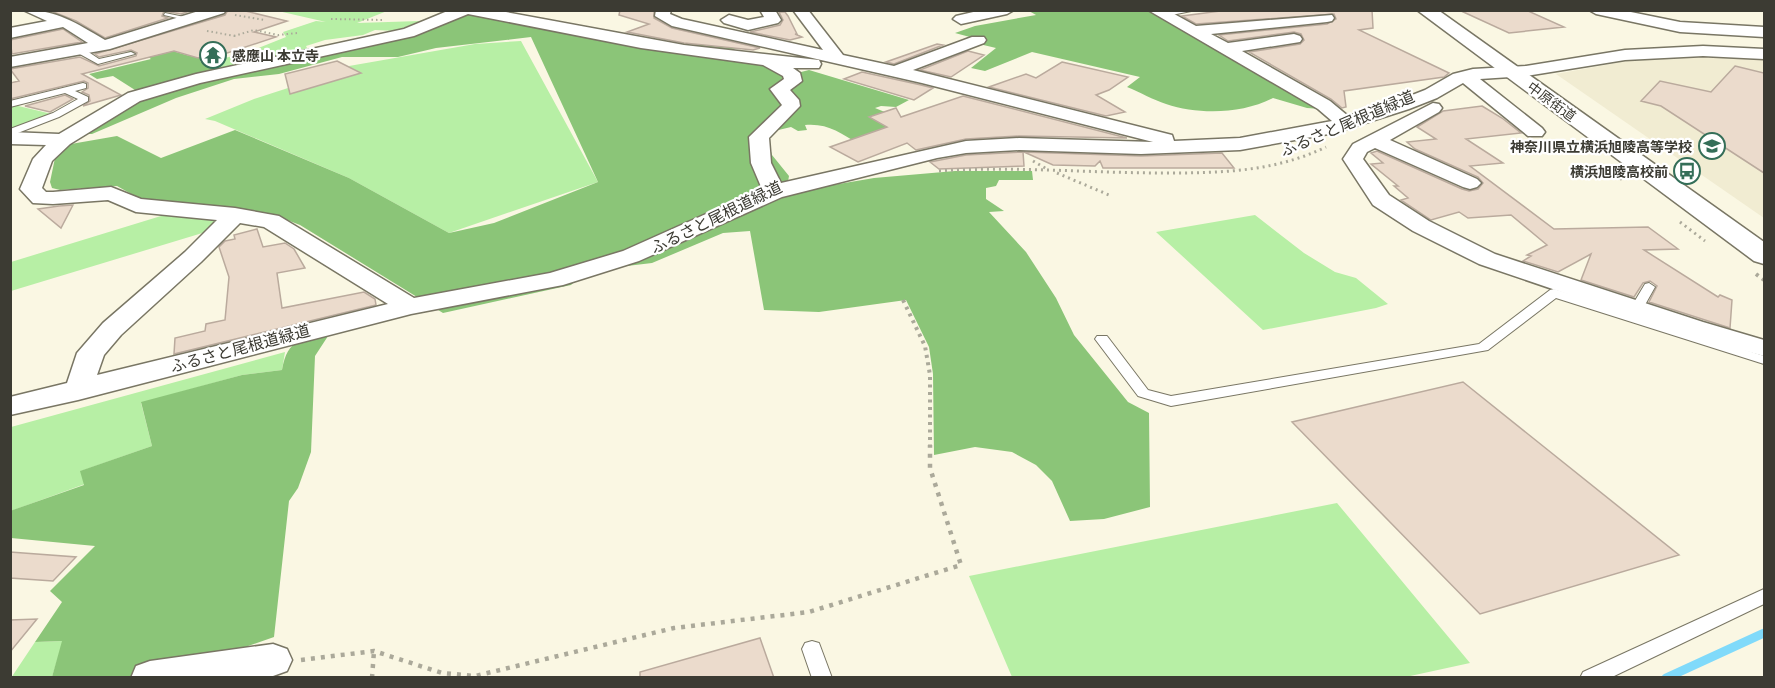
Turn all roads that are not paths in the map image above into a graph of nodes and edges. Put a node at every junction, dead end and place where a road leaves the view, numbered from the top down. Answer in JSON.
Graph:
{"nodes":[{"id":1,"x":219,"y":10,"type":"edge"},
{"id":2,"x":464,"y":10,"type":"edge"},
{"id":3,"x":470,"y":10,"type":"edge"},
{"id":4,"x":664,"y":10,"type":"edge"},
{"id":5,"x":730,"y":10,"type":"edge"},
{"id":6,"x":767,"y":10,"type":"edge"},
{"id":7,"x":800,"y":10,"type":"edge"},
{"id":8,"x":1007,"y":10,"type":"edge"},
{"id":9,"x":1193,"y":10,"type":"edge"},
{"id":10,"x":1426,"y":10,"type":"edge"},
{"id":11,"x":1444,"y":10,"type":"edge"},
{"id":12,"x":1596,"y":10,"type":"edge"},
{"id":13,"x":1702,"y":10,"type":"edge"},
{"id":14,"x":36,"y":11,"type":"edge"},
{"id":15,"x":1158,"y":13,"type":"edge"},
{"id":16,"x":168,"y":15,"type":"dead end"},
{"id":17,"x":711,"y":15,"type":"junction"},
{"id":18,"x":1327,"y":18,"type":"dead end"},
{"id":19,"x":961,"y":19,"type":"dead end"},
{"id":20,"x":1262,"y":22,"type":"junction"},
{"id":21,"x":66,"y":23,"type":"junction"},
{"id":22,"x":677,"y":23,"type":"junction"},
{"id":23,"x":196,"y":24,"type":"junction"},
{"id":24,"x":1720,"y":29,"type":"junction"},
{"id":25,"x":1193,"y":31,"type":"junction"},
{"id":26,"x":1760,"y":32,"type":"edge"},
{"id":27,"x":10,"y":33,"type":"edge"},
{"id":28,"x":978,"y":40,"type":"dead end"},
{"id":29,"x":104,"y":46,"type":"junction"},
{"id":30,"x":1764,"y":46,"type":"edge"},
{"id":31,"x":1226,"y":48,"type":"junction"},
{"id":32,"x":81,"y":51,"type":"junction"},
{"id":33,"x":131,"y":54,"type":"dead end"},
{"id":34,"x":1764,"y":54,"type":"edge"},
{"id":35,"x":836,"y":56,"type":"junction"},
{"id":36,"x":35,"y":58,"type":"junction"},
{"id":37,"x":10,"y":62,"type":"edge"},
{"id":38,"x":769,"y":62,"type":"junction"},
{"id":39,"x":1514,"y":65,"type":"junction"},
{"id":40,"x":877,"y":67,"type":"junction"},
{"id":41,"x":49,"y":69,"type":"dead end"},
{"id":42,"x":896,"y":71,"type":"junction"},
{"id":43,"x":1471,"y":80,"type":"junction"},
{"id":44,"x":83,"y":86,"type":"dead end"},
{"id":45,"x":66,"y":90,"type":"junction"},
{"id":46,"x":10,"y":104,"type":"edge"},
{"id":47,"x":1345,"y":123,"type":"junction"},
{"id":48,"x":1535,"y":132,"type":"dead end"},
{"id":49,"x":10,"y":133,"type":"edge"},
{"id":50,"x":10,"y":138,"type":"edge"},
{"id":51,"x":63,"y":140,"type":"junction"},
{"id":52,"x":1375,"y":141,"type":"junction"},
{"id":53,"x":1195,"y":147,"type":"junction"},
{"id":54,"x":1470,"y":183,"type":"dead end"},
{"id":55,"x":774,"y":192,"type":"junction"},
{"id":56,"x":235,"y":215,"type":"junction"},
{"id":57,"x":1764,"y":239,"type":"edge"},
{"id":58,"x":1764,"y":255,"type":"edge"},
{"id":59,"x":1649,"y":287,"type":"dead end"},
{"id":60,"x":410,"y":306,"type":"junction"},
{"id":61,"x":1636,"y":309,"type":"junction"},
{"id":62,"x":1102,"y":339,"type":"dead end"},
{"id":63,"x":1764,"y":348,"type":"edge"},
{"id":64,"x":1764,"y":360,"type":"edge"},
{"id":65,"x":78,"y":391,"type":"junction"},
{"id":66,"x":10,"y":406,"type":"edge"},
{"id":67,"x":1764,"y":596,"type":"edge"},
{"id":68,"x":812,"y":649,"type":"dead end"},
{"id":69,"x":273,"y":660,"type":"road end"},
{"id":70,"x":150,"y":678,"type":"edge"},
{"id":71,"x":822,"y":678,"type":"edge"},
{"id":72,"x":1590,"y":678,"type":"edge"}],
"edges":[{"from":1,"to":23,"type":"street"},
{"from":2,"to":51,"type":"street"},
{"from":3,"to":38,"type":"street"},
{"from":4,"to":22,"type":"street"},
{"from":5,"to":17,"type":"street"},
{"from":6,"to":17,"type":"street"},
{"from":7,"to":35,"type":"street"},
{"from":8,"to":19,"type":"street"},
{"from":9,"to":15,"type":"lane"},
{"from":10,"to":39,"type":"main road","name":"中原街道"},
{"from":11,"to":39,"type":"main road","name":"中原街道"},
{"from":12,"to":24,"type":"street"},
{"from":13,"to":24,"type":"street"},
{"from":14,"to":21,"type":"street"},
{"from":15,"to":25,"type":"street"},
{"from":16,"to":23,"type":"lane"},
{"from":17,"to":22,"type":"street"},
{"from":18,"to":20,"type":"street"},
{"from":20,"to":25,"type":"street"},
{"from":20,"to":31,"type":"street"},
{"from":21,"to":27,"type":"street"},
{"from":21,"to":29,"type":"street"},
{"from":22,"to":35,"type":"street"},
{"from":23,"to":29,"type":"street"},
{"from":24,"to":26,"type":"street"},
{"from":25,"to":31,"type":"street"},
{"from":28,"to":42,"type":"street"},
{"from":29,"to":32,"type":"street"},
{"from":30,"to":39,"type":"street"},
{"from":31,"to":47,"type":"street"},
{"from":32,"to":33,"type":"lane"},
{"from":32,"to":36,"type":"street"},
{"from":34,"to":39,"type":"street"},
{"from":35,"to":40,"type":"street"},
{"from":36,"to":37,"type":"street"},
{"from":36,"to":41,"type":"street"},
{"from":38,"to":40,"type":"street"},
{"from":38,"to":55,"type":"street"},
{"from":39,"to":43,"type":"street"},
{"from":39,"to":57,"type":"main road","name":"中原街道"},
{"from":39,"to":58,"type":"main road","name":"中原街道"},
{"from":40,"to":42,"type":"street"},
{"from":42,"to":53,"type":"street"},
{"from":43,"to":47,"type":"street"},
{"from":43,"to":48,"type":"street"},
{"from":43,"to":52,"type":"street"},
{"from":44,"to":45,"type":"lane"},
{"from":45,"to":46,"type":"lane"},
{"from":45,"to":49,"type":"lane"},
{"from":47,"to":53,"type":"street"},
{"from":50,"to":51,"type":"street"},
{"from":51,"to":56,"type":"street"},
{"from":52,"to":54,"type":"street"},
{"from":52,"to":61,"type":"street"},
{"from":53,"to":55,"type":"street"},
{"from":55,"to":60,"type":"street"},
{"from":56,"to":60,"type":"street"},
{"from":56,"to":65,"type":"street"},
{"from":59,"to":61,"type":"lane"},
{"from":60,"to":65,"type":"street"},
{"from":61,"to":63,"type":"street"},
{"from":62,"to":64,"type":"lane"},
{"from":65,"to":66,"type":"street"},
{"from":67,"to":72,"type":"lane"},
{"from":68,"to":71,"type":"lane"},
{"from":69,"to":70,"type":"street"}]}
